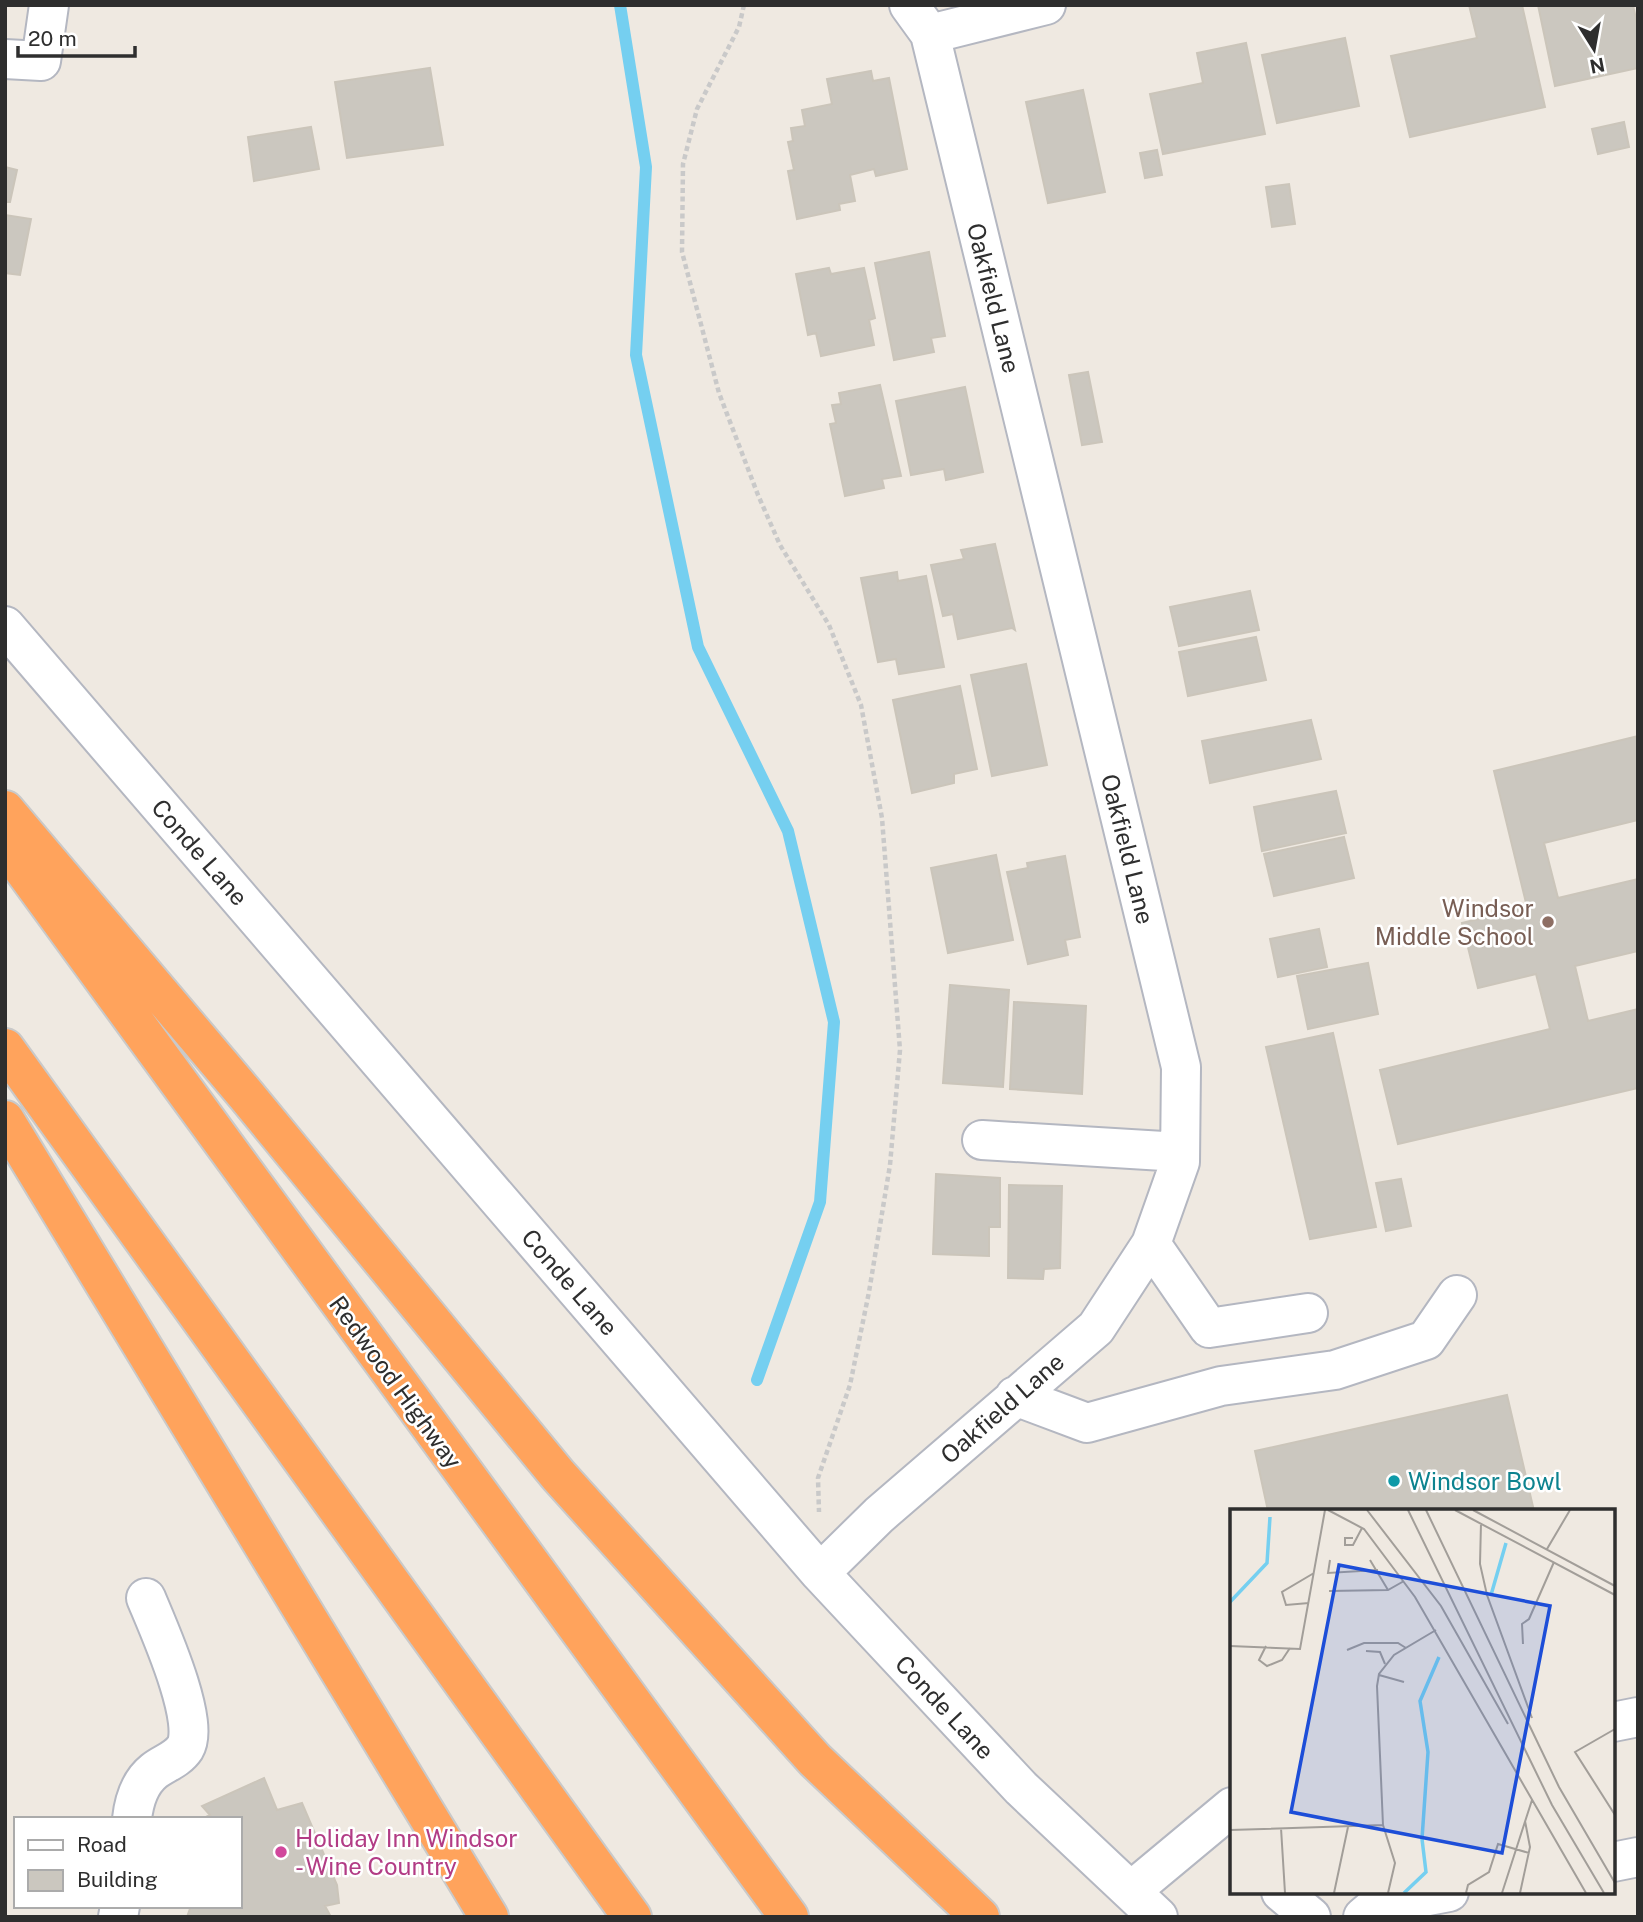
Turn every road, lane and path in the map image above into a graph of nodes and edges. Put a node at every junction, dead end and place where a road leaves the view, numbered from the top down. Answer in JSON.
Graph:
{"nodes":[{"id":1,"x":49,"y":5,"type":"edge"},
{"id":2,"x":744,"y":5,"type":"edge"},
{"id":3,"x":1046,"y":5,"type":"edge"},
{"id":4,"x":919,"y":19,"type":"edge"},
{"id":5,"x":5,"y":58,"type":"edge"},
{"id":6,"x":5,"y":626,"type":"edge"},
{"id":7,"x":5,"y":810,"type":"edge"},
{"id":8,"x":5,"y":846,"type":"edge"},
{"id":9,"x":5,"y":1048,"type":"edge"},
{"id":10,"x":5,"y":1120,"type":"edge"},
{"id":11,"x":982,"y":1140,"type":"dead end"},
{"id":12,"x":1180,"y":1152,"type":"junction"},
{"id":13,"x":1150,"y":1244,"type":"junction"},
{"id":14,"x":1457,"y":1295,"type":"dead end"},
{"id":15,"x":1308,"y":1313,"type":"dead end"},
{"id":16,"x":1015,"y":1396,"type":"junction"},
{"id":17,"x":820,"y":1573,"type":"junction"},
{"id":18,"x":146,"y":1598,"type":"dead end"},
{"id":19,"x":1638,"y":1717,"type":"edge"},
{"id":20,"x":1615,"y":1722,"type":"edge"},
{"id":21,"x":1230,"y":1809,"type":"edge"},
{"id":22,"x":132,"y":1817,"type":"edge"},
{"id":23,"x":1638,"y":1857,"type":"edge"},
{"id":24,"x":1615,"y":1862,"type":"edge"},
{"id":25,"x":1284,"y":1894,"type":"edge"},
{"id":26,"x":1439,"y":1894,"type":"edge"},
{"id":27,"x":1145,"y":1904,"type":"edge"},
{"id":28,"x":489,"y":1917,"type":"edge"},
{"id":29,"x":632,"y":1917,"type":"edge"},
{"id":30,"x":789,"y":1917,"type":"edge"},
{"id":31,"x":980,"y":1917,"type":"edge"},
{"id":32,"x":1311,"y":1917,"type":"edge"},
{"id":33,"x":1363,"y":1917,"type":"edge"}],
"edges":[{"from":1,"to":5,"type":"street"},
{"from":2,"to":17,"type":"path"},
{"from":3,"to":4,"type":"street"},
{"from":4,"to":12,"type":"street","name":"Oakfield Lane"},
{"from":6,"to":17,"type":"street","name":"Conde Lane"},
{"from":7,"to":31,"type":"highway"},
{"from":8,"to":30,"type":"highway","name":"Redwood Highway"},
{"from":9,"to":29,"type":"highway"},
{"from":10,"to":28,"type":"highway"},
{"from":11,"to":12,"type":"street"},
{"from":12,"to":13,"type":"street","name":"Oakfield Lane"},
{"from":13,"to":15,"type":"street"},
{"from":13,"to":16,"type":"street","name":"Oakfield Lane"},
{"from":14,"to":16,"type":"street"},
{"from":16,"to":17,"type":"street","name":"Oakfield Lane"},
{"from":17,"to":27,"type":"street","name":"Conde Lane"},
{"from":18,"to":22,"type":"street"},
{"from":19,"to":20,"type":"street"},
{"from":21,"to":27,"type":"street"},
{"from":23,"to":24,"type":"street"},
{"from":25,"to":32,"type":"street"},
{"from":26,"to":33,"type":"street"}]}
